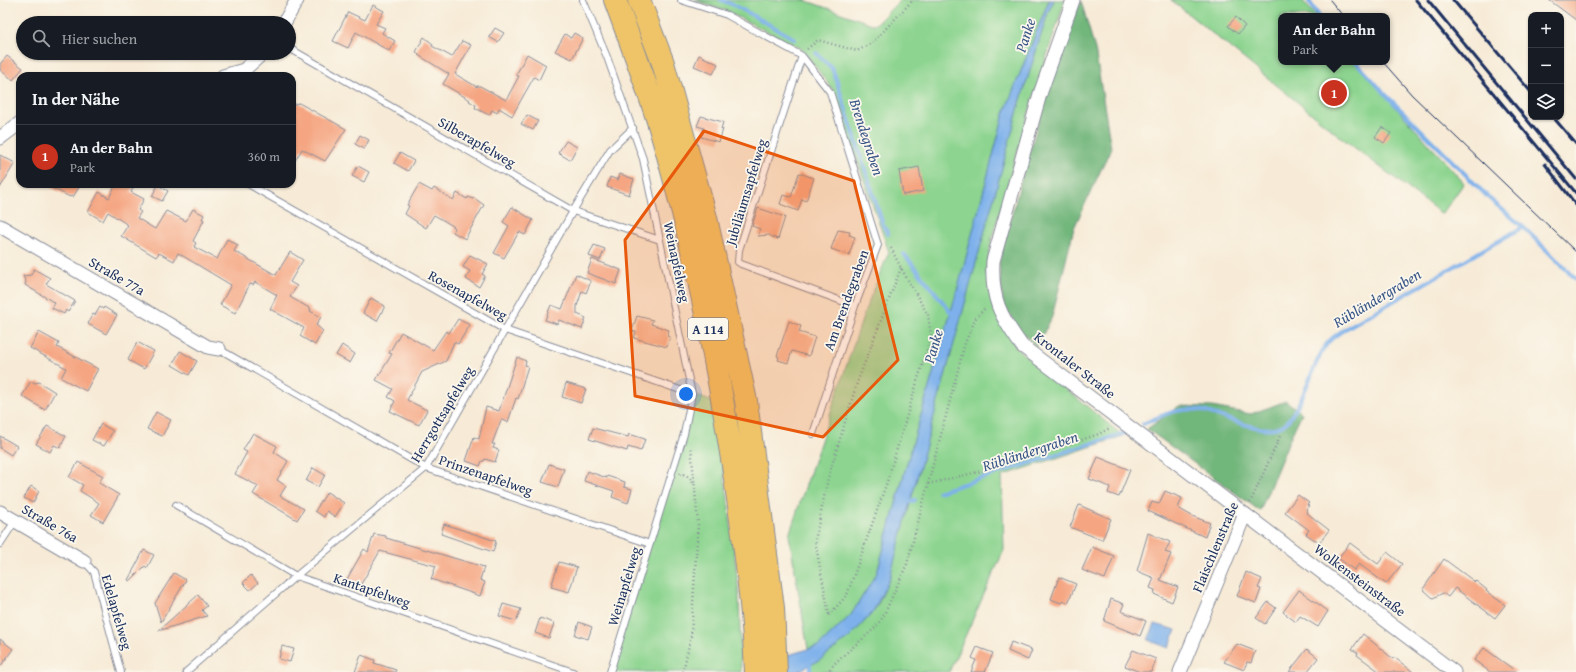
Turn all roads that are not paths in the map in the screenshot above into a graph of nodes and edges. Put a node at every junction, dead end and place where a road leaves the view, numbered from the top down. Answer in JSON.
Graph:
{"nodes":[{"id":1,"x":297,"y":0,"type":"edge"},
{"id":2,"x":583,"y":0,"type":"edge"},
{"id":3,"x":615,"y":0,"type":"edge"},
{"id":4,"x":639,"y":0,"type":"edge"},
{"id":5,"x":681,"y":0,"type":"edge"},
{"id":6,"x":1073,"y":0,"type":"edge"},
{"id":7,"x":288,"y":16,"type":"edge"},
{"id":8,"x":296,"y":52,"type":"edge"},
{"id":9,"x":802,"y":56,"type":"junction"},
{"id":10,"x":255,"y":60,"type":"edge"},
{"id":11,"x":237,"y":72,"type":"edge"},
{"id":12,"x":16,"y":125,"type":"edge"},
{"id":13,"x":633,"y":128,"type":"junction"},
{"id":14,"x":0,"y":138,"type":"edge"},
{"id":15,"x":255,"y":188,"type":"edge"},
{"id":16,"x":573,"y":211,"type":"junction"},
{"id":17,"x":0,"y":226,"type":"edge"},
{"id":18,"x":660,"y":240,"type":"junction"},
{"id":19,"x":855,"y":306,"type":"junction"},
{"id":20,"x":505,"y":330,"type":"junction"},
{"id":21,"x":219,"y":350,"type":"joint"},
{"id":22,"x":692,"y":394,"type":"junction"},
{"id":23,"x":813,"y":434,"type":"dead end"},
{"id":24,"x":426,"y":468,"type":"junction"},
{"id":25,"x":176,"y":505,"type":"dead end"},
{"id":26,"x":0,"y":512,"type":"edge"},
{"id":27,"x":1245,"y":514,"type":"junction"},
{"id":28,"x":15,"y":521,"type":"junction"},
{"id":29,"x":0,"y":544,"type":"edge"},
{"id":30,"x":650,"y":544,"type":"junction"},
{"id":31,"x":84,"y":561,"type":"joint"},
{"id":32,"x":296,"y":576,"type":"junction"},
{"id":33,"x":766,"y":668,"type":"edge"},
{"id":34,"x":121,"y":672,"type":"edge"},
{"id":35,"x":186,"y":672,"type":"edge"},
{"id":36,"x":573,"y":672,"type":"edge"},
{"id":37,"x":610,"y":672,"type":"edge"},
{"id":38,"x":1180,"y":672,"type":"edge"},
{"id":39,"x":1454,"y":672,"type":"edge"}],
"edges":[{"from":1,"to":7,"type":"street"},
{"from":2,"to":13,"type":"lane","name":"Weinapfelweg"},
{"from":3,"to":33,"type":"highway","number":"A 114"},
{"from":4,"to":33,"type":"highway","number":"A 114"},
{"from":5,"to":9,"type":"lane","name":"Am Brendegraben"},
{"from":6,"to":27,"type":"street","name":"Krontaler Straße"},
{"from":8,"to":16,"type":"lane","name":"Silberapfelweg"},
{"from":9,"to":19,"type":"lane","name":"Am Brendegraben"},
{"from":9,"to":19,"type":"lane","name":"Jubiläumsapfelweg"},
{"from":10,"to":11,"type":"street"},
{"from":12,"to":14,"type":"street"},
{"from":13,"to":16,"type":"lane","name":"Herrgottsapfelweg"},
{"from":13,"to":18,"type":"lane","name":"Weinapfelweg"},
{"from":15,"to":20,"type":"lane","name":"Rosenapfelweg"},
{"from":16,"to":18,"type":"lane","name":"Silberapfelweg"},
{"from":16,"to":20,"type":"lane","name":"Herrgottsapfelweg"},
{"from":17,"to":21,"type":"street","name":"Straße 77a"},
{"from":18,"to":22,"type":"lane","name":"Weinapfelweg"},
{"from":19,"to":23,"type":"lane","name":"Am Brendegraben"},
{"from":20,"to":22,"type":"lane","name":"Rosenapfelweg"},
{"from":20,"to":24,"type":"lane","name":"Herrgottsapfelweg"},
{"from":21,"to":24,"type":"lane","name":"Prinzenapfelweg"},
{"from":22,"to":30,"type":"lane","name":"Weinapfelweg"},
{"from":24,"to":30,"type":"lane","name":"Prinzenapfelweg"},
{"from":24,"to":32,"type":"lane","name":"Herrgottsapfelweg"},
{"from":25,"to":32,"type":"lane","name":"Kantapfelweg"},
{"from":26,"to":28,"type":"street","name":"Straße 76a"},
{"from":27,"to":38,"type":"street","name":"Flaischlenstraße"},
{"from":27,"to":39,"type":"street","name":"Wolkensteinstraße"},
{"from":28,"to":29,"type":"lane"},
{"from":28,"to":31,"type":"street","name":"Straße 76a"},
{"from":30,"to":37,"type":"lane","name":"Weinapfelweg"},
{"from":31,"to":34,"type":"lane","name":"Edelapfelweg"},
{"from":32,"to":35,"type":"lane","name":"Herrgottsapfelweg"},
{"from":32,"to":36,"type":"lane","name":"Kantapfelweg"}]}
